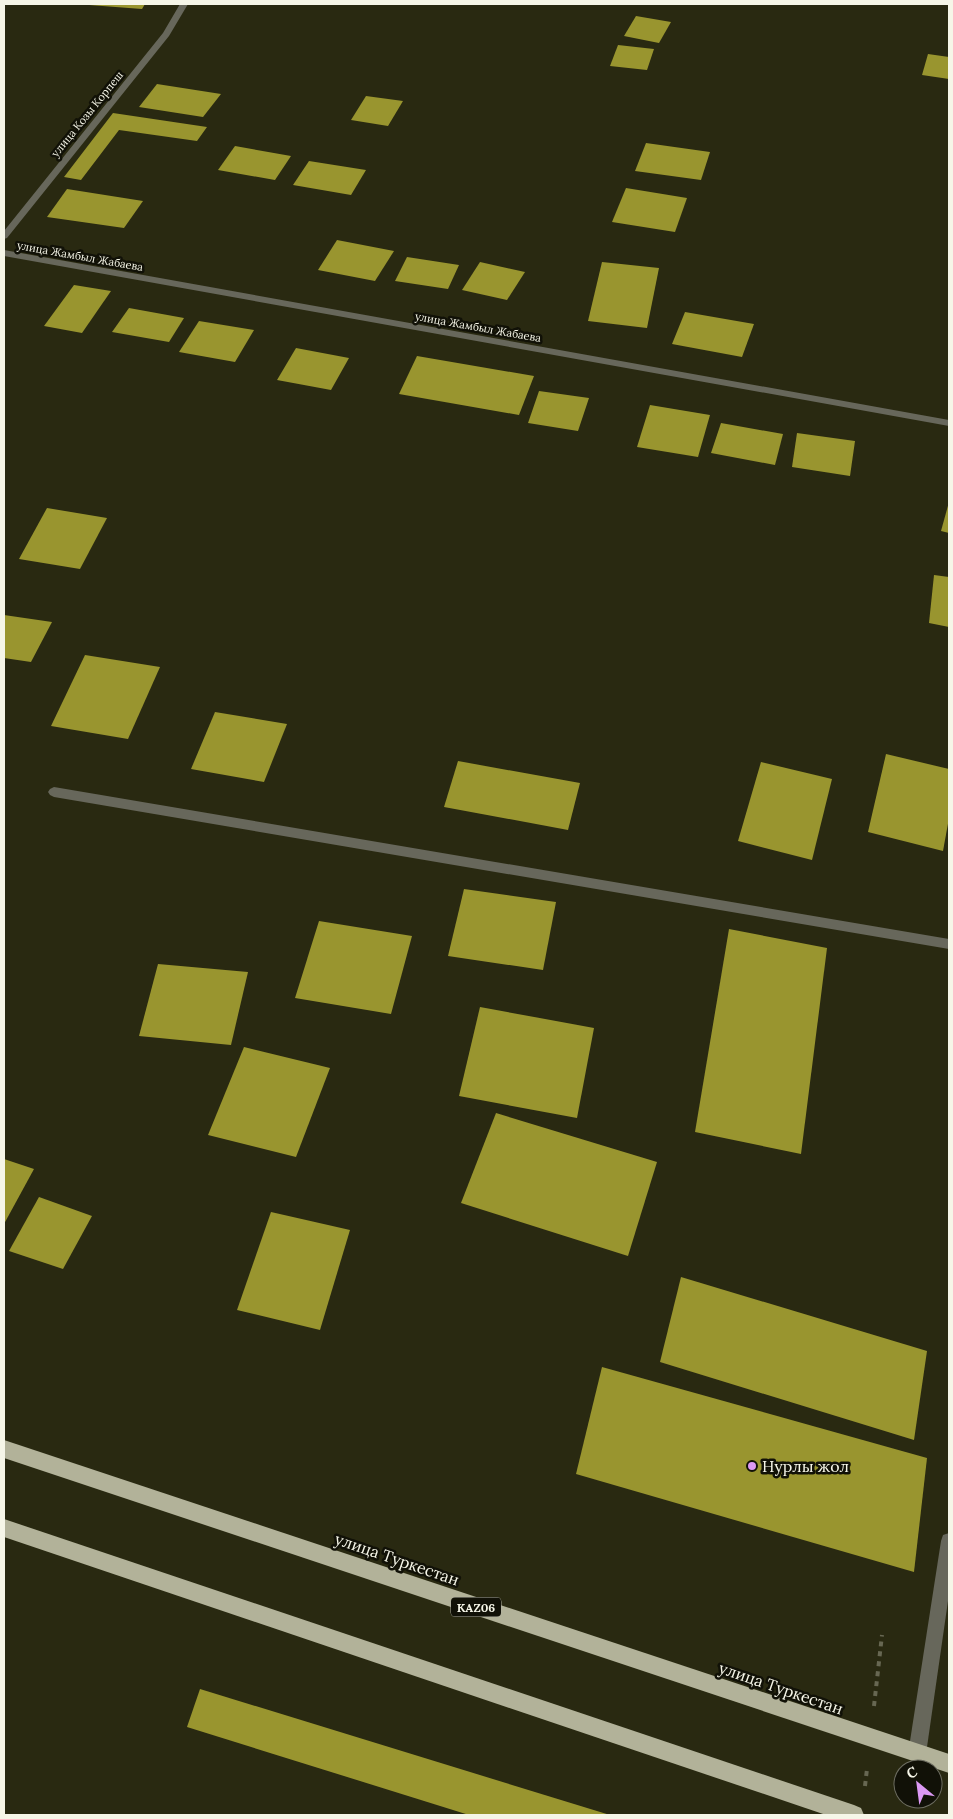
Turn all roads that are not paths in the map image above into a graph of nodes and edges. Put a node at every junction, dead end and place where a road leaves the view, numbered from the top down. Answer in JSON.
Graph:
{"nodes":[{"id":1,"x":184,"y":4,"type":"edge"},
{"id":2,"x":4,"y":236,"type":"edge"},
{"id":3,"x":4,"y":253,"type":"edge"},
{"id":4,"x":949,"y":423,"type":"edge"},
{"id":5,"x":54,"y":792,"type":"dead end"},
{"id":6,"x":949,"y":944,"type":"edge"},
{"id":7,"x":4,"y":1449,"type":"edge"},
{"id":8,"x":4,"y":1528,"type":"edge"},
{"id":9,"x":949,"y":1541,"type":"edge"},
{"id":10,"x":917,"y":1754,"type":"junction"},
{"id":11,"x":949,"y":1764,"type":"edge"},
{"id":12,"x":854,"y":1815,"type":"edge"}],
"edges":[{"from":1,"to":2,"type":"street","name":"улица Козы Корпеш"},
{"from":3,"to":4,"type":"street","name":"улица Жамбыл Жабаева"},
{"from":5,"to":6,"type":"street"},
{"from":7,"to":10,"type":"highway","name":"улица Туркестан","number":"KАZ06"},
{"from":8,"to":12,"type":"highway"},
{"from":9,"to":10,"type":"street"},
{"from":10,"to":11,"type":"highway","name":"улица Туркестан","number":"KАZ06"}]}
